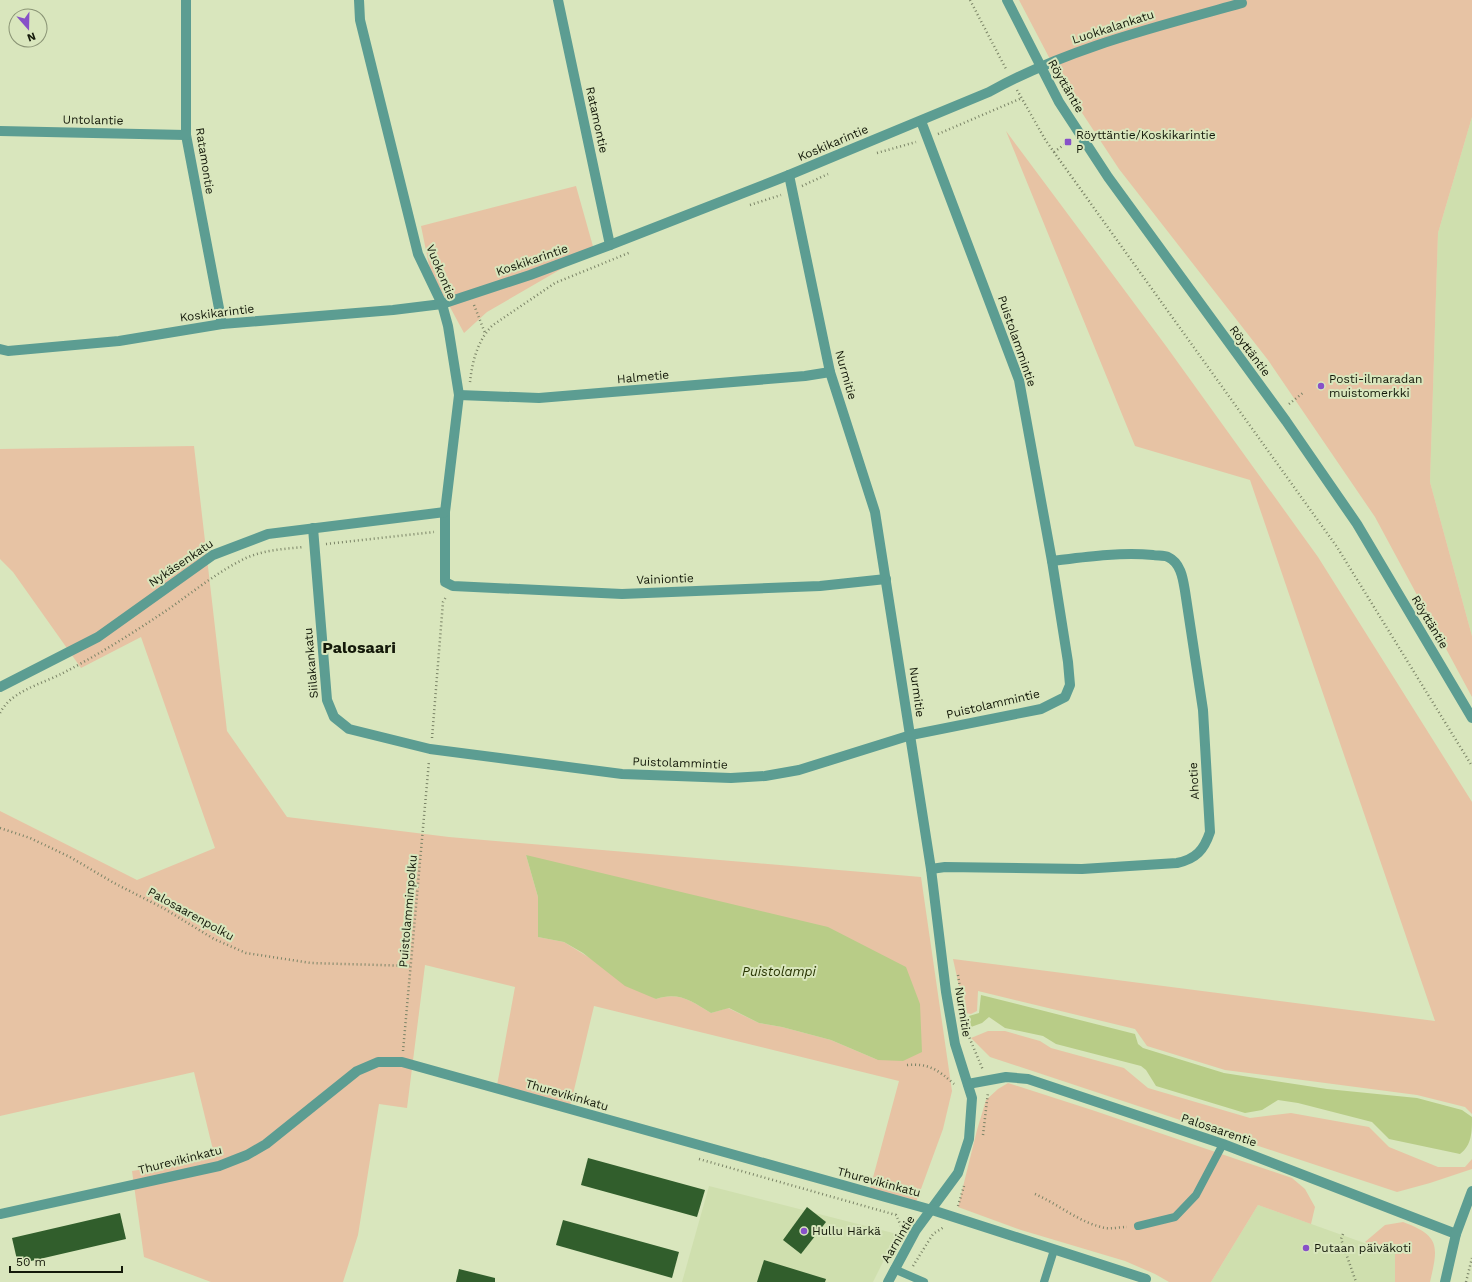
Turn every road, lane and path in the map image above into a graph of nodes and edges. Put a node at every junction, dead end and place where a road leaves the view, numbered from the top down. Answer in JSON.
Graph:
{"nodes":[{"id":1,"x":186,"y":0,"type":"edge"},
{"id":2,"x":359,"y":0,"type":"edge"},
{"id":3,"x":558,"y":0,"type":"edge"},
{"id":4,"x":970,"y":0,"type":"edge"},
{"id":5,"x":1007,"y":0,"type":"edge"},
{"id":6,"x":1242,"y":3,"type":"dead end"},
{"id":7,"x":1040,"y":67,"type":"junction"},
{"id":8,"x":1012,"y":80,"type":"junction"},
{"id":9,"x":1022,"y":98,"type":"junction"},
{"id":10,"x":921,"y":121,"type":"junction"},
{"id":11,"x":0,"y":131,"type":"edge"},
{"id":12,"x":186,"y":135,"type":"junction"},
{"id":13,"x":928,"y":138,"type":"junction"},
{"id":14,"x":1068,"y":142,"type":"dead end"},
{"id":15,"x":1054,"y":152,"type":"junction"},
{"id":16,"x":876,"y":153,"type":"dead end"},
{"id":17,"x":834,"y":171,"type":"dead end"},
{"id":18,"x":789,"y":176,"type":"junction"},
{"id":19,"x":793,"y":191,"type":"junction"},
{"id":20,"x":749,"y":205,"type":"dead end"},
{"id":21,"x":610,"y":245,"type":"junction"},
{"id":22,"x":634,"y":250,"type":"dead end"},
{"id":23,"x":470,"y":295,"type":"junction"},
{"id":24,"x":442,"y":304,"type":"junction"},
{"id":25,"x":222,"y":324,"type":"junction"},
{"id":26,"x":485,"y":333,"type":"junction"},
{"id":27,"x":0,"y":349,"type":"edge"},
{"id":28,"x":830,"y":372,"type":"junction"},
{"id":29,"x":1304,"y":392,"type":"dead end"},
{"id":30,"x":459,"y":395,"type":"junction"},
{"id":31,"x":470,"y":395,"type":"junction"},
{"id":32,"x":1279,"y":411,"type":"junction"},
{"id":33,"x":445,"y":512,"type":"junction"},
{"id":34,"x":313,"y":528,"type":"junction"},
{"id":35,"x":444,"y":531,"type":"junction"},
{"id":36,"x":314,"y":545,"type":"junction"},
{"id":37,"x":1052,"y":561,"type":"junction"},
{"id":38,"x":886,"y":579,"type":"junction"},
{"id":39,"x":449,"y":584,"type":"junction"},
{"id":40,"x":0,"y":687,"type":"edge"},
{"id":41,"x":0,"y":713,"type":"edge"},
{"id":42,"x":1472,"y":718,"type":"edge"},
{"id":43,"x":911,"y":735,"type":"junction"},
{"id":44,"x":430,"y":749,"type":"junction"},
{"id":45,"x":1472,"y":766,"type":"edge"},
{"id":46,"x":0,"y":828,"type":"edge"},
{"id":47,"x":931,"y":869,"type":"junction"},
{"id":48,"x":412,"y":966,"type":"junction"},
{"id":49,"x":402,"y":1062,"type":"junction"},
{"id":50,"x":907,"y":1065,"type":"dead end"},
{"id":51,"x":955,"y":1084,"type":"dead end"},
{"id":52,"x":968,"y":1084,"type":"junction"},
{"id":53,"x":989,"y":1094,"type":"dead end"},
{"id":54,"x":972,"y":1098,"type":"junction"},
{"id":55,"x":1223,"y":1144,"type":"junction"},
{"id":56,"x":695,"y":1158,"type":"dead end"},
{"id":57,"x":1472,"y":1190,"type":"edge"},
{"id":58,"x":1035,"y":1194,"type":"dead end"},
{"id":59,"x":932,"y":1210,"type":"junction"},
{"id":60,"x":0,"y":1214,"type":"edge"},
{"id":61,"x":954,"y":1218,"type":"junction"},
{"id":62,"x":1138,"y":1226,"type":"joint"},
{"id":63,"x":916,"y":1230,"type":"junction"},
{"id":64,"x":933,"y":1234,"type":"junction"},
{"id":65,"x":1342,"y":1234,"type":"dead end"},
{"id":66,"x":1456,"y":1234,"type":"junction"},
{"id":67,"x":1054,"y":1250,"type":"junction"},
{"id":68,"x":1472,"y":1258,"type":"edge"},
{"id":69,"x":894,"y":1269,"type":"junction"},
{"id":70,"x":907,"y":1275,"type":"junction"},
{"id":71,"x":1146,"y":1280,"type":"edge"},
{"id":72,"x":888,"y":1282,"type":"edge"},
{"id":73,"x":924,"y":1282,"type":"edge"},
{"id":74,"x":1044,"y":1282,"type":"edge"},
{"id":75,"x":1356,"y":1282,"type":"edge"},
{"id":76,"x":1445,"y":1282,"type":"edge"},
{"id":77,"x":1466,"y":1282,"type":"edge"}],
"edges":[{"from":1,"to":12,"type":"street","name":"Ratamontie"},
{"from":2,"to":24,"type":"street","name":"Vuokontie"},
{"from":3,"to":21,"type":"street","name":"Ratamontie"},
{"from":4,"to":8,"type":"path"},
{"from":5,"to":7,"type":"street","name":"Röyttäntie"},
{"from":6,"to":7,"type":"street","name":"Luokkalankatu"},
{"from":7,"to":8,"type":"street","name":"Koskikarintie"},
{"from":7,"to":32,"type":"street","name":"Röyttäntie"},
{"from":8,"to":9,"type":"path"},
{"from":8,"to":10,"type":"street","name":"Koskikarintie"},
{"from":9,"to":13,"type":"path"},
{"from":9,"to":15,"type":"path"},
{"from":10,"to":13,"type":"street","name":"Puistolammintie"},
{"from":10,"to":18,"type":"street","name":"Koskikarintie"},
{"from":11,"to":12,"type":"street","name":"Untolantie"},
{"from":12,"to":25,"type":"street","name":"Ratamontie"},
{"from":13,"to":16,"type":"path"},
{"from":13,"to":37,"type":"street","name":"Puistolammintie"},
{"from":14,"to":15,"type":"path"},
{"from":15,"to":45,"type":"path"},
{"from":17,"to":19,"type":"path"},
{"from":18,"to":19,"type":"street","name":"Nurmitie"},
{"from":18,"to":21,"type":"street","name":"Koskikarintie"},
{"from":19,"to":20,"type":"path"},
{"from":19,"to":28,"type":"street","name":"Nurmitie"},
{"from":21,"to":23,"type":"street","name":"Koskikarintie"},
{"from":22,"to":26,"type":"path"},
{"from":23,"to":24,"type":"street","name":"Koskikarintie"},
{"from":23,"to":26,"type":"path"},
{"from":24,"to":25,"type":"street","name":"Koskikarintie"},
{"from":24,"to":30,"type":"street","name":"Vuokontie"},
{"from":25,"to":27,"type":"street","name":"Koskikarintie"},
{"from":26,"to":31,"type":"path"},
{"from":28,"to":31,"type":"street","name":"Halmetie"},
{"from":28,"to":38,"type":"street","name":"Nurmitie"},
{"from":29,"to":32,"type":"path"},
{"from":30,"to":31,"type":"street","name":"Halmetie"},
{"from":30,"to":33,"type":"street","name":"Vuokontie"},
{"from":32,"to":42,"type":"street","name":"Röyttäntie"},
{"from":33,"to":34,"type":"street","name":"Nykäsenkatu"},
{"from":33,"to":35,"type":"street","name":"Vuokontie"},
{"from":34,"to":36,"type":"street","name":"Siilakankatu"},
{"from":34,"to":40,"type":"street","name":"Nykäsenkatu"},
{"from":35,"to":36,"type":"path"},
{"from":35,"to":39,"type":"street","name":"Vuokontie"},
{"from":36,"to":41,"type":"path"},
{"from":36,"to":44,"type":"street","name":"Siilakankatu"},
{"from":37,"to":43,"type":"street","name":"Puistolammintie"},
{"from":37,"to":47,"type":"street","name":"Ahotie"},
{"from":38,"to":39,"type":"street","name":"Vainiontie"},
{"from":38,"to":43,"type":"street","name":"Nurmitie"},
{"from":39,"to":44,"type":"path","name":"Puistolamminpolku"},
{"from":43,"to":44,"type":"street","name":"Puistolammintie"},
{"from":43,"to":47,"type":"street","name":"Nurmitie"},
{"from":44,"to":48,"type":"path","name":"Puistolamminpolku"},
{"from":46,"to":48,"type":"path","name":"Palosaarenpolku"},
{"from":47,"to":52,"type":"street","name":"Nurmitie"},
{"from":48,"to":49,"type":"path","name":"Puistolamminpolku"},
{"from":49,"to":59,"type":"street","name":"Thurevikinkatu"},
{"from":49,"to":60,"type":"street","name":"Thurevikinkatu"},
{"from":50,"to":51,"type":"path"},
{"from":52,"to":54,"type":"street","name":"Nurmitie"},
{"from":52,"to":55,"type":"street","name":"Palosaarentie"},
{"from":53,"to":54,"type":"path"},
{"from":54,"to":59,"type":"street","name":"Nurmitie"},
{"from":55,"to":62,"type":"lane"},
{"from":55,"to":66,"type":"street","name":"Palosaarentie"},
{"from":56,"to":63,"type":"path"},
{"from":57,"to":66,"type":"street"},
{"from":58,"to":62,"type":"path"},
{"from":59,"to":61,"type":"street","name":"Thurevikinkatu"},
{"from":59,"to":63,"type":"street","name":"Aarnintie"},
{"from":61,"to":64,"type":"path"},
{"from":61,"to":67,"type":"street","name":"Thurevikinkatu"},
{"from":63,"to":64,"type":"path"},
{"from":63,"to":69,"type":"street","name":"Aarnintie"},
{"from":64,"to":70,"type":"path"},
{"from":65,"to":75,"type":"path"},
{"from":66,"to":76,"type":"street"},
{"from":67,"to":71,"type":"street","name":"Thurevikinkatu"},
{"from":67,"to":74,"type":"lane"},
{"from":68,"to":77,"type":"path"},
{"from":69,"to":70,"type":"lane"},
{"from":69,"to":72,"type":"street","name":"Aarnintie"},
{"from":70,"to":73,"type":"lane"}]}
